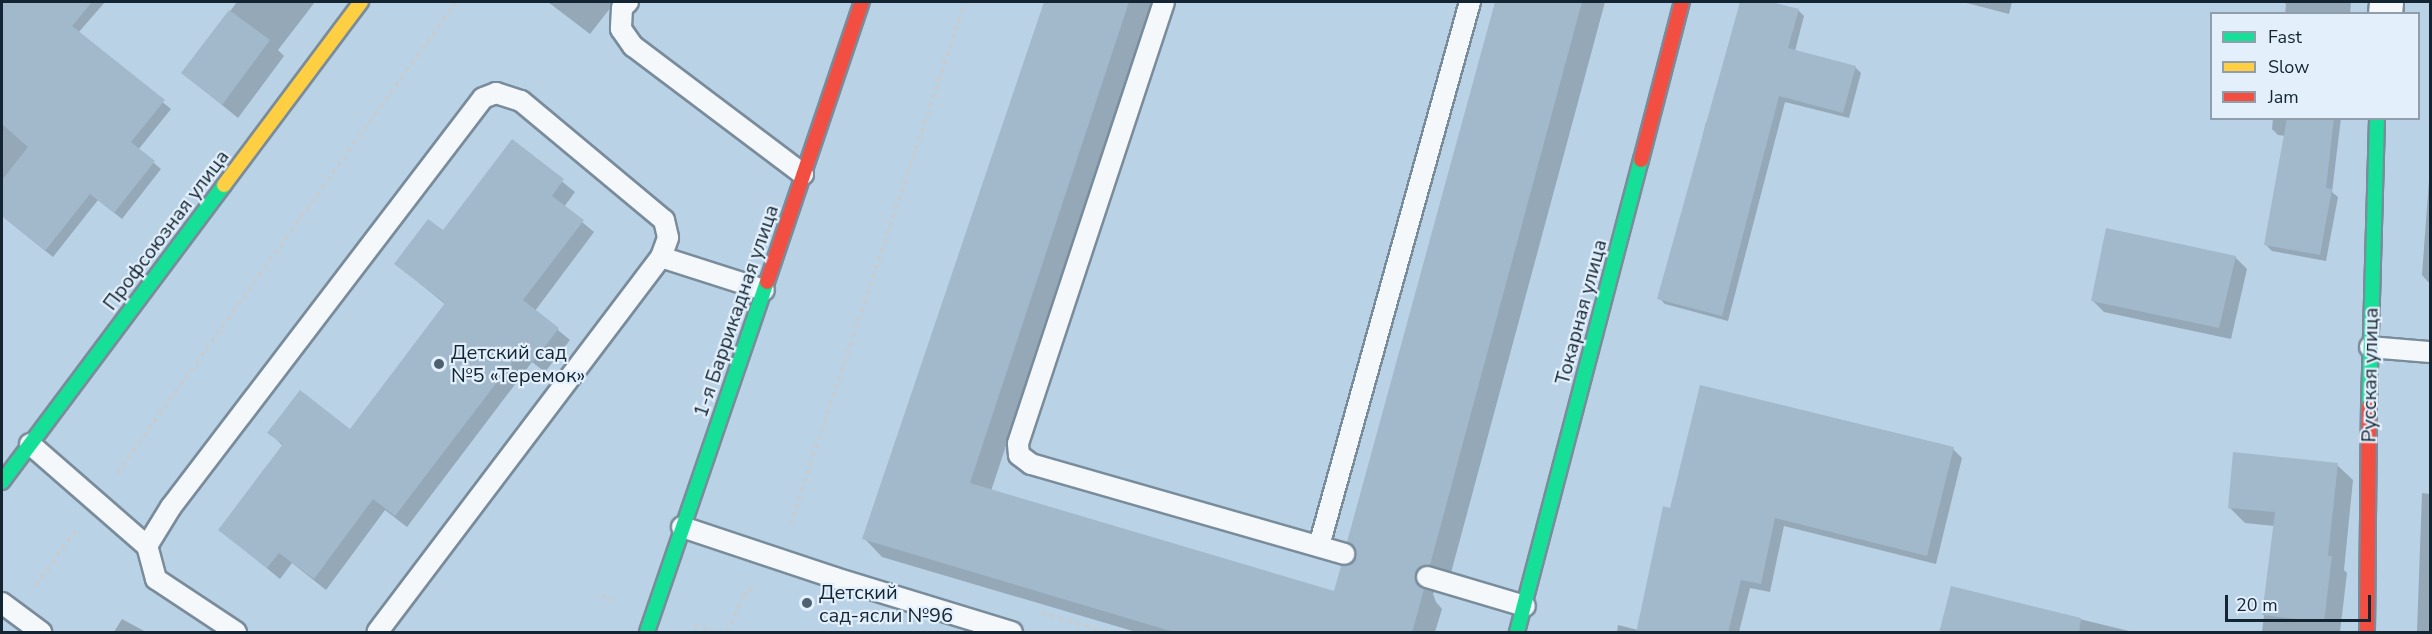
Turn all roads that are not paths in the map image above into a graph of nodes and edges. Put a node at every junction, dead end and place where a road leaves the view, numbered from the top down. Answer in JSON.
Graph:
{"nodes":[{"id":1,"x":361,"y":2,"type":"edge"},
{"id":2,"x":627,"y":2,"type":"edge"},
{"id":3,"x":862,"y":2,"type":"edge"},
{"id":4,"x":1164,"y":2,"type":"edge"},
{"id":5,"x":1470,"y":2,"type":"edge"},
{"id":6,"x":1682,"y":2,"type":"edge"},
{"id":7,"x":2377,"y":120,"type":"edge"},
{"id":8,"x":803,"y":174,"type":"junction"},
{"id":9,"x":661,"y":257,"type":"junction"},
{"id":10,"x":764,"y":290,"type":"junction"},
{"id":11,"x":2370,"y":347,"type":"junction"},
{"id":12,"x":2430,"y":352,"type":"edge"},
{"id":13,"x":30,"y":444,"type":"junction"},
{"id":14,"x":2,"y":482,"type":"edge"},
{"id":15,"x":682,"y":527,"type":"junction"},
{"id":16,"x":147,"y":546,"type":"junction"},
{"id":17,"x":1319,"y":546,"type":"junction"},
{"id":18,"x":1344,"y":554,"type":"dead end"},
{"id":19,"x":1427,"y":578,"type":"dead end"},
{"id":20,"x":1525,"y":606,"type":"junction"},
{"id":21,"x":8,"y":608,"type":"edge"},
{"id":22,"x":41,"y":633,"type":"edge"},
{"id":23,"x":236,"y":633,"type":"edge"},
{"id":24,"x":377,"y":633,"type":"edge"},
{"id":25,"x":647,"y":633,"type":"edge"},
{"id":26,"x":1011,"y":633,"type":"edge"},
{"id":27,"x":1517,"y":633,"type":"edge"},
{"id":28,"x":2367,"y":633,"type":"edge"}],
"edges":[{"from":1,"to":13,"type":"street","name":"Профсоюзная улица"},
{"from":2,"to":8,"type":"lane"},
{"from":3,"to":8,"type":"street","name":"1-я Баррикадная улица"},
{"from":4,"to":17,"type":"lane"},
{"from":5,"to":17,"type":"lane"},
{"from":6,"to":20,"type":"street","name":"Токарная улица"},
{"from":7,"to":11,"type":"street","name":"Русская улица"},
{"from":8,"to":10,"type":"street","name":"1-я Баррикадная улица"},
{"from":9,"to":10,"type":"lane"},
{"from":9,"to":16,"type":"lane"},
{"from":9,"to":24,"type":"lane"},
{"from":10,"to":15,"type":"street","name":"1-я Баррикадная улица"},
{"from":11,"to":12,"type":"lane"},
{"from":11,"to":28,"type":"street","name":"Русская улица"},
{"from":13,"to":14,"type":"street","name":"Профсоюзная улица"},
{"from":13,"to":16,"type":"lane"},
{"from":15,"to":25,"type":"street","name":"1-я Баррикадная улица"},
{"from":15,"to":26,"type":"lane"},
{"from":16,"to":23,"type":"lane"},
{"from":17,"to":18,"type":"lane"},
{"from":19,"to":20,"type":"lane"},
{"from":20,"to":27,"type":"street","name":"Токарная улица"},
{"from":21,"to":22,"type":"lane"}]}
